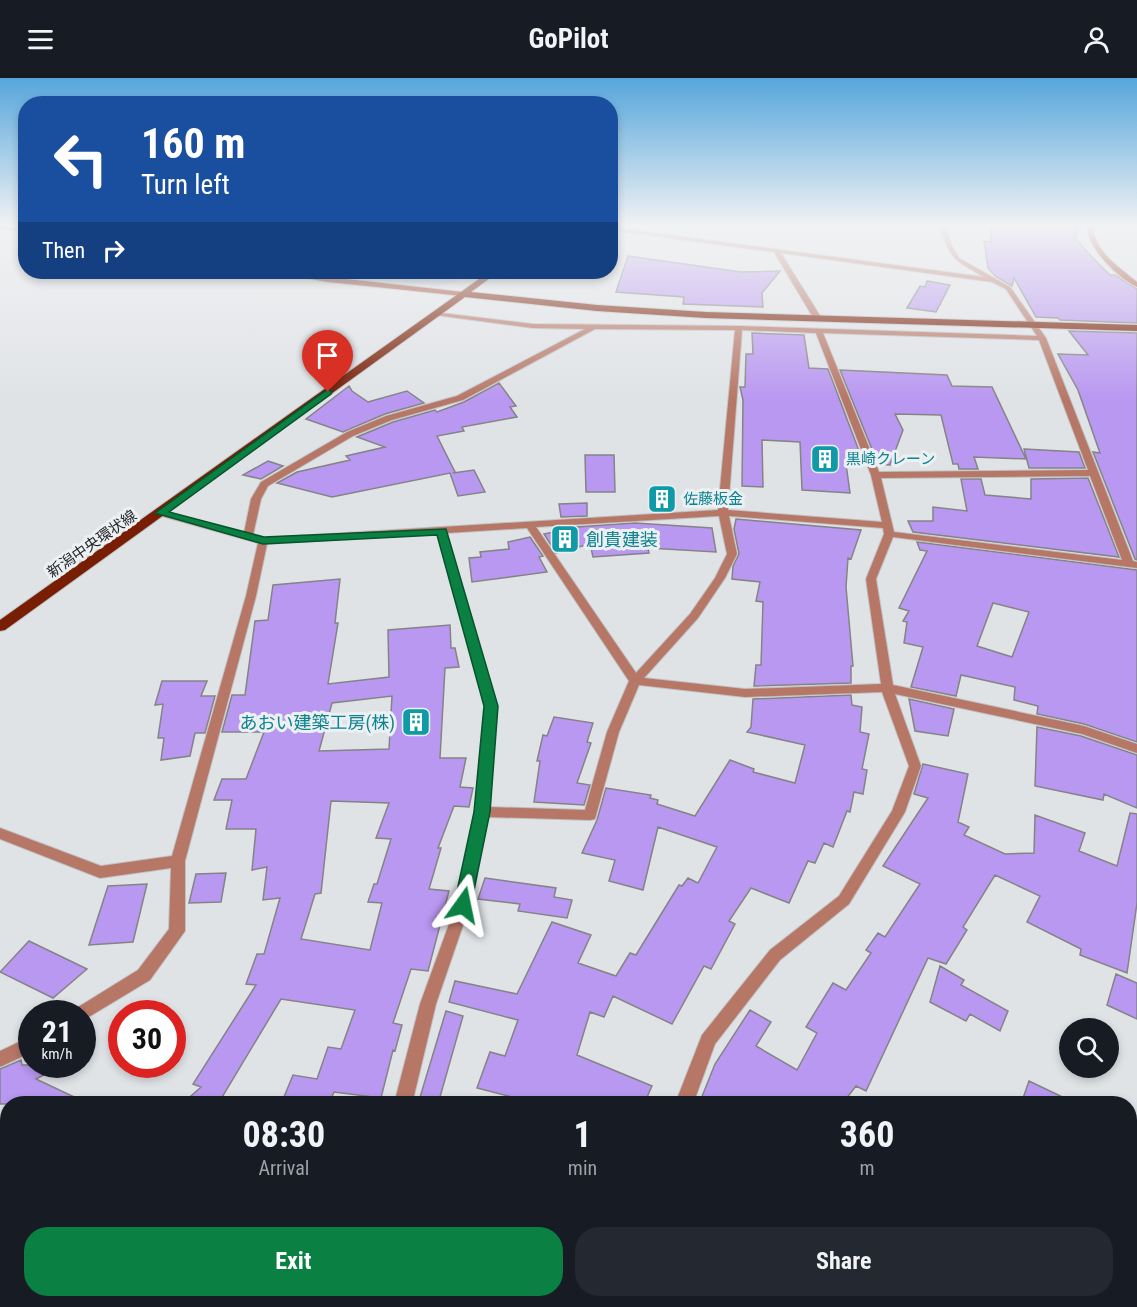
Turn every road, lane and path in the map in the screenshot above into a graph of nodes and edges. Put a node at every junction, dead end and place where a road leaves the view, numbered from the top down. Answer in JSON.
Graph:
{"nodes":[{"id":1,"x":370,"y":284,"type":"edge"},
{"id":2,"x":477,"y":284,"type":"edge"},
{"id":3,"x":797,"y":284,"type":"edge"},
{"id":4,"x":1003,"y":284,"type":"edge"},
{"id":5,"x":463,"y":294,"type":"junction"},
{"id":6,"x":435,"y":314,"type":"junction"},
{"id":7,"x":818,"y":319,"type":"junction"},
{"id":8,"x":1035,"y":325,"type":"junction"},
{"id":9,"x":596,"y":326,"type":"junction"},
{"id":10,"x":739,"y":328,"type":"junction"},
{"id":11,"x":1137,"y":328,"type":"edge"},
{"id":12,"x":819,"y":332,"type":"junction"},
{"id":13,"x":1042,"y":338,"type":"junction"},
{"id":14,"x":1094,"y":473,"type":"junction"},
{"id":15,"x":876,"y":475,"type":"junction"},
{"id":16,"x":161,"y":513,"type":"junction"},
{"id":17,"x":723,"y":513,"type":"junction"},
{"id":18,"x":530,"y":525,"type":"junction"},
{"id":19,"x":888,"y":530,"type":"junction"},
{"id":20,"x":442,"y":532,"type":"junction"},
{"id":21,"x":248,"y":536,"type":"junction"},
{"id":22,"x":263,"y":541,"type":"junction"},
{"id":23,"x":1133,"y":565,"type":"edge"},
{"id":24,"x":0,"y":627,"type":"edge"},
{"id":25,"x":635,"y":681,"type":"junction"},
{"id":26,"x":887,"y":688,"type":"junction"},
{"id":27,"x":1137,"y":749,"type":"edge"},
{"id":28,"x":482,"y":812,"type":"junction"},
{"id":29,"x":0,"y":833,"type":"edge"},
{"id":30,"x":178,"y":861,"type":"junction"},
{"id":31,"x":96,"y":1005,"type":"edge"},
{"id":32,"x":18,"y":1050,"type":"edge"},
{"id":33,"x":0,"y":1059,"type":"edge"},
{"id":34,"x":405,"y":1096,"type":"edge"},
{"id":35,"x":687,"y":1096,"type":"edge"}],
"edges":[{"from":1,"to":5,"type":"street"},
{"from":2,"to":5,"type":"main road","name":"新潟中央環状線"},
{"from":3,"to":7,"type":"street"},
{"from":4,"to":8,"type":"street"},
{"from":5,"to":6,"type":"main road","name":"新潟中央環状線"},
{"from":5,"to":7,"type":"main road"},
{"from":6,"to":9,"type":"street"},
{"from":6,"to":16,"type":"main road","name":"新潟中央環状線"},
{"from":7,"to":8,"type":"main road"},
{"from":8,"to":11,"type":"main road"},
{"from":8,"to":13,"type":"street"},
{"from":9,"to":10,"type":"street"},
{"from":9,"to":21,"type":"street"},
{"from":10,"to":12,"type":"street"},
{"from":10,"to":17,"type":"street"},
{"from":12,"to":13,"type":"street"},
{"from":12,"to":15,"type":"street"},
{"from":13,"to":14,"type":"street"},
{"from":14,"to":15,"type":"street"},
{"from":14,"to":23,"type":"street"},
{"from":15,"to":19,"type":"street"},
{"from":16,"to":21,"type":"street"},
{"from":16,"to":24,"type":"main road","name":"新潟中央環状線"},
{"from":17,"to":18,"type":"street"},
{"from":17,"to":19,"type":"street"},
{"from":17,"to":25,"type":"street"},
{"from":18,"to":20,"type":"street"},
{"from":18,"to":25,"type":"street"},
{"from":19,"to":23,"type":"street"},
{"from":19,"to":26,"type":"street"},
{"from":20,"to":22,"type":"street"},
{"from":20,"to":28,"type":"street"},
{"from":21,"to":22,"type":"street"},
{"from":22,"to":30,"type":"street"},
{"from":25,"to":26,"type":"street"},
{"from":25,"to":28,"type":"street"},
{"from":26,"to":27,"type":"street"},
{"from":26,"to":35,"type":"street"},
{"from":28,"to":34,"type":"street"},
{"from":29,"to":30,"type":"street"},
{"from":30,"to":31,"type":"street"},
{"from":32,"to":33,"type":"street"}]}
